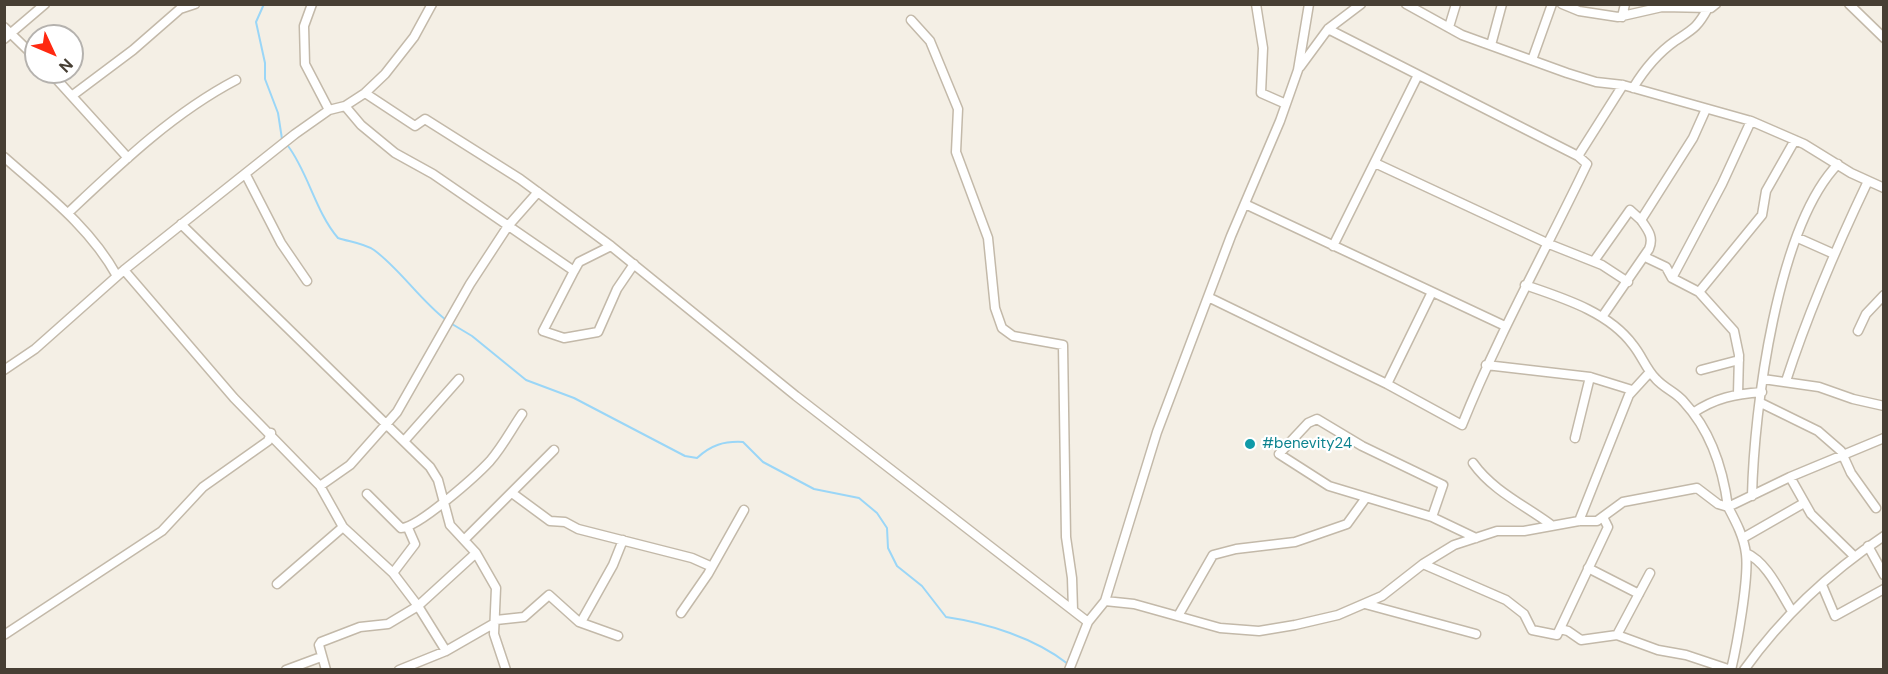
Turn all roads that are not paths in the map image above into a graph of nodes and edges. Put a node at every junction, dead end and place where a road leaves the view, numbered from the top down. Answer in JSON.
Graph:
{"nodes":[{"id":1,"x":45,"y":4,"type":"edge"},
{"id":2,"x":195,"y":4,"type":"edge"},
{"id":3,"x":312,"y":4,"type":"edge"},
{"id":4,"x":432,"y":4,"type":"edge"},
{"id":5,"x":1256,"y":4,"type":"edge"},
{"id":6,"x":1310,"y":4,"type":"edge"},
{"id":7,"x":1361,"y":4,"type":"edge"},
{"id":8,"x":1456,"y":4,"type":"edge"},
{"id":9,"x":1502,"y":4,"type":"edge"},
{"id":10,"x":1552,"y":4,"type":"edge"},
{"id":11,"x":1562,"y":4,"type":"edge"},
{"id":12,"x":1625,"y":4,"type":"edge"},
{"id":13,"x":1849,"y":4,"type":"edge"},
{"id":14,"x":1410,"y":5,"type":"edge"},
{"id":15,"x":1712,"y":6,"type":"edge"},
{"id":16,"x":1622,"y":17,"type":"junction"},
{"id":17,"x":911,"y":20,"type":"dead end"},
{"id":18,"x":1449,"y":27,"type":"junction"},
{"id":19,"x":1328,"y":29,"type":"junction"},
{"id":20,"x":7,"y":32,"type":"edge"},
{"id":21,"x":1884,"y":38,"type":"edge"},
{"id":22,"x":1491,"y":45,"type":"junction"},
{"id":23,"x":24,"y":47,"type":"edge"},
{"id":24,"x":1532,"y":60,"type":"junction"},
{"id":25,"x":1298,"y":70,"type":"junction"},
{"id":26,"x":1418,"y":75,"type":"junction"},
{"id":27,"x":236,"y":80,"type":"dead end"},
{"id":28,"x":62,"y":84,"type":"edge"},
{"id":29,"x":1623,"y":85,"type":"junction"},
{"id":30,"x":1633,"y":88,"type":"junction"},
{"id":31,"x":365,"y":93,"type":"junction"},
{"id":32,"x":73,"y":95,"type":"junction"},
{"id":33,"x":1286,"y":104,"type":"junction"},
{"id":34,"x":345,"y":106,"type":"junction"},
{"id":35,"x":1706,"y":109,"type":"junction"},
{"id":36,"x":329,"y":110,"type":"junction"},
{"id":37,"x":1751,"y":121,"type":"junction"},
{"id":38,"x":1795,"y":140,"type":"junction"},
{"id":39,"x":1578,"y":156,"type":"junction"},
{"id":40,"x":4,"y":157,"type":"edge"},
{"id":41,"x":128,"y":158,"type":"junction"},
{"id":42,"x":1375,"y":162,"type":"junction"},
{"id":43,"x":1838,"y":164,"type":"junction"},
{"id":44,"x":246,"y":175,"type":"junction"},
{"id":45,"x":1869,"y":181,"type":"junction"},
{"id":46,"x":1884,"y":188,"type":"edge"},
{"id":47,"x":538,"y":192,"type":"junction"},
{"id":48,"x":1245,"y":204,"type":"junction"},
{"id":49,"x":68,"y":213,"type":"junction"},
{"id":50,"x":1641,"y":220,"type":"junction"},
{"id":51,"x":181,"y":224,"type":"junction"},
{"id":52,"x":508,"y":225,"type":"junction"},
{"id":53,"x":1798,"y":238,"type":"junction"},
{"id":54,"x":1549,"y":244,"type":"junction"},
{"id":55,"x":610,"y":246,"type":"junction"},
{"id":56,"x":1333,"y":246,"type":"junction"},
{"id":57,"x":1834,"y":254,"type":"junction"},
{"id":58,"x":1645,"y":257,"type":"junction"},
{"id":59,"x":1594,"y":261,"type":"junction"},
{"id":60,"x":634,"y":264,"type":"junction"},
{"id":61,"x":574,"y":271,"type":"junction"},
{"id":62,"x":120,"y":273,"type":"junction"},
{"id":63,"x":1672,"y":278,"type":"junction"},
{"id":64,"x":306,"y":281,"type":"dead end"},
{"id":65,"x":1628,"y":282,"type":"junction"},
{"id":66,"x":1525,"y":285,"type":"junction"},
{"id":67,"x":1432,"y":292,"type":"junction"},
{"id":68,"x":1699,"y":292,"type":"junction"},
{"id":69,"x":1884,"y":295,"type":"edge"},
{"id":70,"x":1208,"y":297,"type":"junction"},
{"id":71,"x":1602,"y":317,"type":"junction"},
{"id":72,"x":1505,"y":326,"type":"junction"},
{"id":73,"x":1858,"y":331,"type":"dead end"},
{"id":74,"x":1739,"y":360,"type":"junction"},
{"id":75,"x":1486,"y":365,"type":"junction"},
{"id":76,"x":4,"y":370,"type":"edge"},
{"id":77,"x":1701,"y":370,"type":"dead end"},
{"id":78,"x":1650,"y":372,"type":"junction"},
{"id":79,"x":1590,"y":377,"type":"junction"},
{"id":80,"x":459,"y":379,"type":"dead end"},
{"id":81,"x":1763,"y":379,"type":"junction"},
{"id":82,"x":1786,"y":381,"type":"junction"},
{"id":83,"x":1387,"y":384,"type":"junction"},
{"id":84,"x":1632,"y":390,"type":"junction"},
{"id":85,"x":1762,"y":392,"type":"junction"},
{"id":86,"x":1738,"y":394,"type":"junction"},
{"id":87,"x":1761,"y":403,"type":"junction"},
{"id":88,"x":1884,"y":406,"type":"edge"},
{"id":89,"x":1693,"y":413,"type":"junction"},
{"id":90,"x":522,"y":414,"type":"dead end"},
{"id":91,"x":387,"y":424,"type":"junction"},
{"id":92,"x":269,"y":437,"type":"junction"},
{"id":93,"x":1575,"y":438,"type":"dead end"},
{"id":94,"x":1884,"y":438,"type":"edge"},
{"id":95,"x":405,"y":440,"type":"junction"},
{"id":96,"x":554,"y":450,"type":"dead end"},
{"id":97,"x":1844,"y":456,"type":"junction"},
{"id":98,"x":1473,"y":463,"type":"dead end"},
{"id":99,"x":1790,"y":477,"type":"junction"},
{"id":100,"x":320,"y":486,"type":"junction"},
{"id":101,"x":512,"y":493,"type":"junction"},
{"id":102,"x":367,"y":494,"type":"dead end"},
{"id":103,"x":1752,"y":496,"type":"junction"},
{"id":104,"x":1365,"y":499,"type":"junction"},
{"id":105,"x":444,"y":502,"type":"junction"},
{"id":106,"x":1804,"y":503,"type":"junction"},
{"id":107,"x":1728,"y":507,"type":"junction"},
{"id":108,"x":1876,"y":508,"type":"dead end"},
{"id":109,"x":744,"y":510,"type":"dead end"},
{"id":110,"x":1432,"y":517,"type":"junction"},
{"id":111,"x":1603,"y":517,"type":"junction"},
{"id":112,"x":1579,"y":521,"type":"junction"},
{"id":113,"x":1550,"y":524,"type":"junction"},
{"id":114,"x":343,"y":527,"type":"junction"},
{"id":115,"x":408,"y":528,"type":"junction"},
{"id":116,"x":1884,"y":536,"type":"edge"},
{"id":117,"x":1476,"y":538,"type":"junction"},
{"id":118,"x":1743,"y":538,"type":"junction"},
{"id":119,"x":464,"y":540,"type":"junction"},
{"id":120,"x":623,"y":540,"type":"junction"},
{"id":121,"x":1868,"y":546,"type":"junction"},
{"id":122,"x":476,"y":553,"type":"junction"},
{"id":123,"x":1746,"y":553,"type":"junction"},
{"id":124,"x":1854,"y":556,"type":"junction"},
{"id":125,"x":1423,"y":564,"type":"junction"},
{"id":126,"x":710,"y":566,"type":"junction"},
{"id":127,"x":1588,"y":568,"type":"junction"},
{"id":128,"x":393,"y":573,"type":"junction"},
{"id":129,"x":1650,"y":573,"type":"dead end"},
{"id":130,"x":1883,"y":573,"type":"edge"},
{"id":131,"x":277,"y":584,"type":"dead end"},
{"id":132,"x":1822,"y":585,"type":"junction"},
{"id":133,"x":1884,"y":589,"type":"edge"},
{"id":134,"x":1639,"y":594,"type":"junction"},
{"id":135,"x":1105,"y":601,"type":"junction"},
{"id":136,"x":1364,"y":603,"type":"junction"},
{"id":137,"x":418,"y":606,"type":"junction"},
{"id":138,"x":1073,"y":610,"type":"junction"},
{"id":139,"x":1792,"y":611,"type":"junction"},
{"id":140,"x":681,"y":612,"type":"dead end"},
{"id":141,"x":1178,"y":616,"type":"junction"},
{"id":142,"x":495,"y":622,"type":"junction"},
{"id":143,"x":581,"y":622,"type":"junction"},
{"id":144,"x":1088,"y":622,"type":"junction"},
{"id":145,"x":1560,"y":629,"type":"junction"},
{"id":146,"x":1476,"y":634,"type":"dead end"},
{"id":147,"x":4,"y":635,"type":"edge"},
{"id":148,"x":1617,"y":635,"type":"junction"},
{"id":149,"x":618,"y":636,"type":"dead end"},
{"id":150,"x":446,"y":651,"type":"junction"},
{"id":151,"x":321,"y":657,"type":"junction"},
{"id":152,"x":286,"y":669,"type":"edge"},
{"id":153,"x":327,"y":669,"type":"edge"},
{"id":154,"x":399,"y":669,"type":"edge"},
{"id":155,"x":506,"y":669,"type":"edge"},
{"id":156,"x":1069,"y":669,"type":"edge"},
{"id":157,"x":1731,"y":669,"type":"edge"},
{"id":158,"x":1744,"y":669,"type":"edge"}],
"edges":[{"from":1,"to":20,"type":"street"},
{"from":2,"to":32,"type":"street"},
{"from":3,"to":36,"type":"street"},
{"from":4,"to":31,"type":"street"},
{"from":5,"to":33,"type":"street"},
{"from":6,"to":25,"type":"street"},
{"from":7,"to":19,"type":"street"},
{"from":8,"to":18,"type":"street"},
{"from":9,"to":22,"type":"street"},
{"from":10,"to":24,"type":"street"},
{"from":11,"to":16,"type":"street"},
{"from":12,"to":16,"type":"street"},
{"from":13,"to":21,"type":"street"},
{"from":14,"to":18,"type":"street"},
{"from":15,"to":16,"type":"street"},
{"from":15,"to":30,"type":"street"},
{"from":17,"to":138,"type":"street"},
{"from":18,"to":22,"type":"street"},
{"from":19,"to":25,"type":"street"},
{"from":19,"to":26,"type":"street"},
{"from":20,"to":23,"type":"street"},
{"from":22,"to":24,"type":"street"},
{"from":24,"to":29,"type":"street"},
{"from":25,"to":33,"type":"street"},
{"from":26,"to":39,"type":"street"},
{"from":26,"to":42,"type":"street"},
{"from":27,"to":41,"type":"street"},
{"from":28,"to":32,"type":"street"},
{"from":29,"to":30,"type":"street"},
{"from":29,"to":39,"type":"street"},
{"from":30,"to":35,"type":"street"},
{"from":31,"to":34,"type":"street"},
{"from":31,"to":47,"type":"street"},
{"from":32,"to":41,"type":"street"},
{"from":33,"to":48,"type":"street"},
{"from":34,"to":36,"type":"street"},
{"from":34,"to":52,"type":"street"},
{"from":35,"to":37,"type":"street"},
{"from":35,"to":50,"type":"street"},
{"from":36,"to":44,"type":"street"},
{"from":37,"to":38,"type":"street"},
{"from":37,"to":63,"type":"street"},
{"from":38,"to":43,"type":"street"},
{"from":38,"to":68,"type":"street"},
{"from":39,"to":54,"type":"street"},
{"from":40,"to":49,"type":"street"},
{"from":41,"to":49,"type":"street"},
{"from":42,"to":54,"type":"street"},
{"from":42,"to":56,"type":"street"},
{"from":43,"to":45,"type":"street"},
{"from":43,"to":53,"type":"street"},
{"from":44,"to":51,"type":"street"},
{"from":44,"to":64,"type":"street"},
{"from":45,"to":46,"type":"street"},
{"from":45,"to":57,"type":"street"},
{"from":47,"to":52,"type":"street"},
{"from":47,"to":55,"type":"street"},
{"from":48,"to":56,"type":"street"},
{"from":48,"to":70,"type":"street"},
{"from":49,"to":62,"type":"street"},
{"from":50,"to":58,"type":"street"},
{"from":50,"to":59,"type":"street"},
{"from":51,"to":62,"type":"street"},
{"from":51,"to":91,"type":"street"},
{"from":52,"to":61,"type":"street"},
{"from":52,"to":91,"type":"street"},
{"from":53,"to":57,"type":"street"},
{"from":53,"to":81,"type":"street"},
{"from":54,"to":59,"type":"street"},
{"from":54,"to":66,"type":"street"},
{"from":55,"to":60,"type":"street"},
{"from":55,"to":61,"type":"street"},
{"from":56,"to":67,"type":"street"},
{"from":57,"to":82,"type":"street"},
{"from":58,"to":63,"type":"street"},
{"from":58,"to":65,"type":"street"},
{"from":59,"to":65,"type":"street"},
{"from":60,"to":61,"type":"street"},
{"from":60,"to":138,"type":"street"},
{"from":62,"to":76,"type":"street"},
{"from":62,"to":92,"type":"street"},
{"from":63,"to":68,"type":"street"},
{"from":65,"to":71,"type":"street"},
{"from":66,"to":71,"type":"street"},
{"from":66,"to":72,"type":"street"},
{"from":67,"to":72,"type":"street"},
{"from":67,"to":83,"type":"street"},
{"from":68,"to":74,"type":"street"},
{"from":69,"to":73,"type":"street"},
{"from":70,"to":83,"type":"street"},
{"from":70,"to":135,"type":"street"},
{"from":71,"to":78,"type":"street"},
{"from":72,"to":75,"type":"street"},
{"from":74,"to":77,"type":"street"},
{"from":74,"to":86,"type":"street"},
{"from":75,"to":79,"type":"street"},
{"from":75,"to":83,"type":"street"},
{"from":78,"to":84,"type":"street"},
{"from":78,"to":89,"type":"street"},
{"from":79,"to":84,"type":"street"},
{"from":79,"to":93,"type":"street"},
{"from":80,"to":95,"type":"street"},
{"from":81,"to":82,"type":"street"},
{"from":81,"to":85,"type":"street"},
{"from":82,"to":88,"type":"street"},
{"from":84,"to":112,"type":"street"},
{"from":85,"to":86,"type":"street"},
{"from":85,"to":87,"type":"street"},
{"from":86,"to":89,"type":"street"},
{"from":87,"to":97,"type":"street"},
{"from":87,"to":103,"type":"street"},
{"from":89,"to":107,"type":"street"},
{"from":90,"to":105,"type":"street"},
{"from":91,"to":95,"type":"street"},
{"from":91,"to":100,"type":"street"},
{"from":92,"to":100,"type":"street"},
{"from":92,"to":147,"type":"street"},
{"from":94,"to":97,"type":"street"},
{"from":95,"to":105,"type":"street"},
{"from":96,"to":101,"type":"street"},
{"from":97,"to":99,"type":"street"},
{"from":97,"to":108,"type":"street"},
{"from":98,"to":113,"type":"street"},
{"from":99,"to":103,"type":"street"},
{"from":99,"to":106,"type":"street"},
{"from":100,"to":114,"type":"street"},
{"from":101,"to":119,"type":"street"},
{"from":101,"to":120,"type":"street"},
{"from":102,"to":115,"type":"street"},
{"from":103,"to":107,"type":"street"},
{"from":104,"to":110,"type":"street"},
{"from":104,"to":110,"type":"street"},
{"from":104,"to":141,"type":"street"},
{"from":105,"to":115,"type":"street"},
{"from":105,"to":119,"type":"street"},
{"from":106,"to":118,"type":"street"},
{"from":106,"to":124,"type":"street"},
{"from":107,"to":111,"type":"street"},
{"from":107,"to":118,"type":"street"},
{"from":109,"to":126,"type":"street"},
{"from":110,"to":117,"type":"street"},
{"from":111,"to":112,"type":"street"},
{"from":111,"to":127,"type":"street"},
{"from":112,"to":113,"type":"street"},
{"from":113,"to":117,"type":"street"},
{"from":114,"to":128,"type":"street"},
{"from":114,"to":131,"type":"street"},
{"from":115,"to":128,"type":"street"},
{"from":116,"to":121,"type":"street"},
{"from":117,"to":125,"type":"street"},
{"from":118,"to":123,"type":"street"},
{"from":119,"to":122,"type":"street"},
{"from":120,"to":126,"type":"street"},
{"from":120,"to":143,"type":"street"},
{"from":121,"to":124,"type":"street"},
{"from":121,"to":130,"type":"street"},
{"from":122,"to":137,"type":"street"},
{"from":122,"to":142,"type":"street"},
{"from":123,"to":139,"type":"street"},
{"from":123,"to":157,"type":"street"},
{"from":124,"to":132,"type":"street"},
{"from":125,"to":136,"type":"street"},
{"from":125,"to":145,"type":"street"},
{"from":126,"to":140,"type":"street"},
{"from":127,"to":134,"type":"street"},
{"from":127,"to":145,"type":"street"},
{"from":128,"to":137,"type":"street"},
{"from":129,"to":134,"type":"street"},
{"from":132,"to":133,"type":"street"},
{"from":132,"to":139,"type":"street"},
{"from":134,"to":148,"type":"street"},
{"from":135,"to":141,"type":"street"},
{"from":135,"to":144,"type":"street"},
{"from":136,"to":141,"type":"street"},
{"from":136,"to":146,"type":"street"},
{"from":137,"to":150,"type":"street"},
{"from":137,"to":151,"type":"street"},
{"from":138,"to":144,"type":"street"},
{"from":139,"to":158,"type":"street"},
{"from":142,"to":143,"type":"street"},
{"from":142,"to":150,"type":"street"},
{"from":142,"to":155,"type":"street"},
{"from":143,"to":149,"type":"street"},
{"from":144,"to":156,"type":"street"},
{"from":145,"to":148,"type":"street"},
{"from":148,"to":157,"type":"street"},
{"from":150,"to":154,"type":"street"},
{"from":151,"to":152,"type":"street"},
{"from":151,"to":153,"type":"street"}]}
